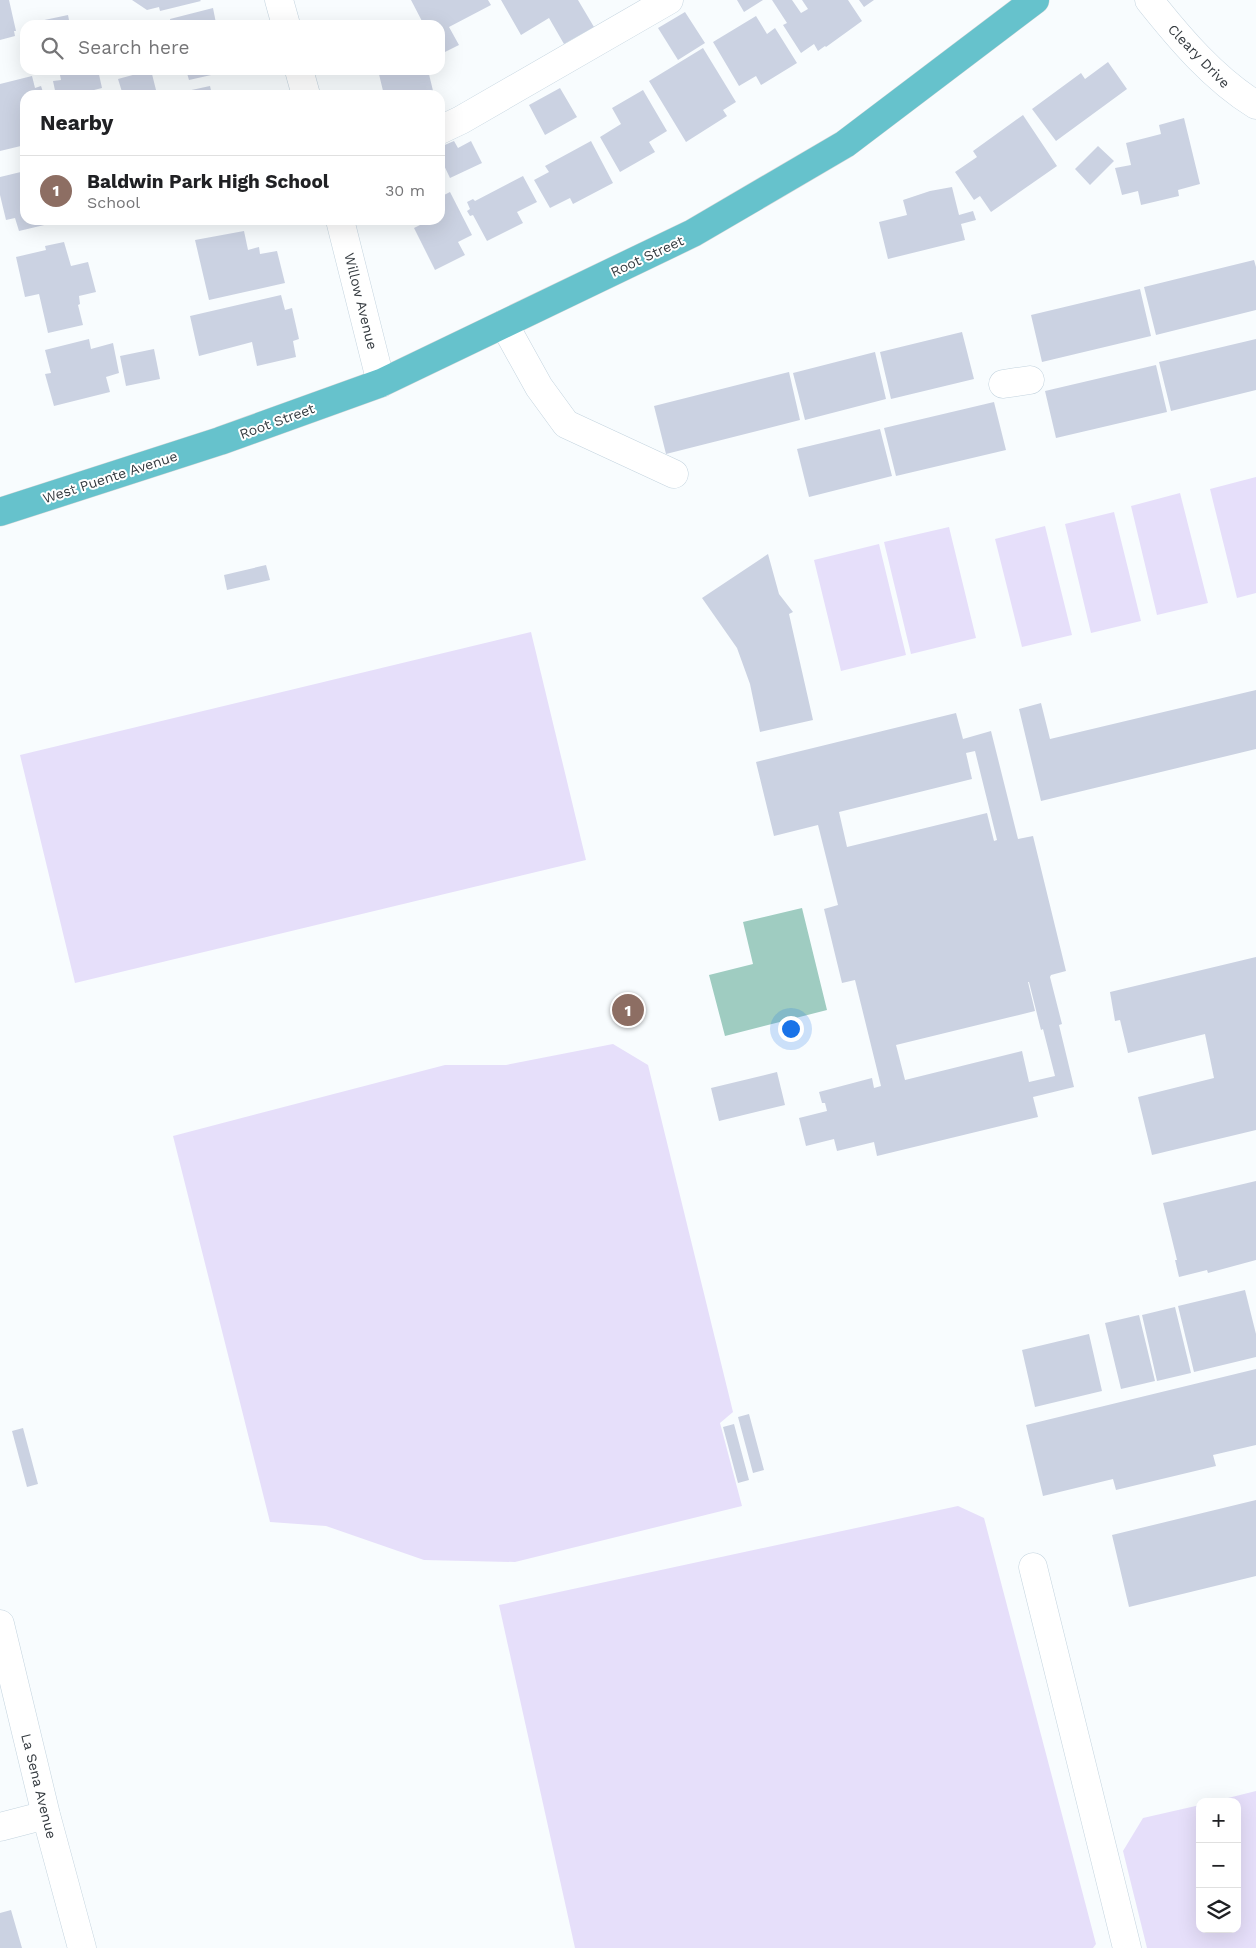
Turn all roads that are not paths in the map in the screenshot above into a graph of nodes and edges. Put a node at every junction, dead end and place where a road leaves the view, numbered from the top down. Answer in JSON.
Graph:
{"nodes":[{"id":1,"x":279,"y":0,"type":"edge"},
{"id":2,"x":669,"y":0,"type":"edge"},
{"id":3,"x":1035,"y":0,"type":"edge"},
{"id":4,"x":1149,"y":0,"type":"edge"},
{"id":5,"x":285,"y":20,"type":"edge"},
{"id":6,"x":300,"y":75,"type":"edge"},
{"id":7,"x":305,"y":90,"type":"edge"},
{"id":8,"x":1256,"y":105,"type":"edge"},
{"id":9,"x":445,"y":128,"type":"edge"},
{"id":10,"x":341,"y":225,"type":"edge"},
{"id":11,"x":504,"y":324,"type":"junction"},
{"id":12,"x":1030,"y":380,"type":"dead end"},
{"id":13,"x":381,"y":383,"type":"junction"},
{"id":14,"x":1003,"y":384,"type":"dead end"},
{"id":15,"x":220,"y":441,"type":"joint"},
{"id":16,"x":674,"y":474,"type":"dead end"},
{"id":17,"x":1,"y":507,"type":"edge"},
{"id":18,"x":1033,"y":1567,"type":"dead end"},
{"id":19,"x":0,"y":1624,"type":"edge"},
{"id":20,"x":46,"y":1816,"type":"junction"},
{"id":21,"x":0,"y":1827,"type":"edge"},
{"id":22,"x":82,"y":1948,"type":"edge"},
{"id":23,"x":1127,"y":1948,"type":"edge"}],
"edges":[{"from":1,"to":5,"type":"street"},
{"from":2,"to":9,"type":"street"},
{"from":3,"to":11,"type":"main road","name":"Root Street"},
{"from":4,"to":8,"type":"street","name":"Cleary Drive"},
{"from":6,"to":7,"type":"street"},
{"from":10,"to":13,"type":"street","name":"Willow Avenue"},
{"from":11,"to":13,"type":"main road","name":"Root Street"},
{"from":11,"to":16,"type":"street"},
{"from":12,"to":14,"type":"street"},
{"from":13,"to":15,"type":"main road","name":"Root Street"},
{"from":15,"to":17,"type":"main road","name":"West Puente Avenue"},
{"from":18,"to":23,"type":"street"},
{"from":19,"to":20,"type":"street","name":"La Sena Avenue"},
{"from":20,"to":21,"type":"street"},
{"from":20,"to":22,"type":"street","name":"La Sena Avenue"}]}
